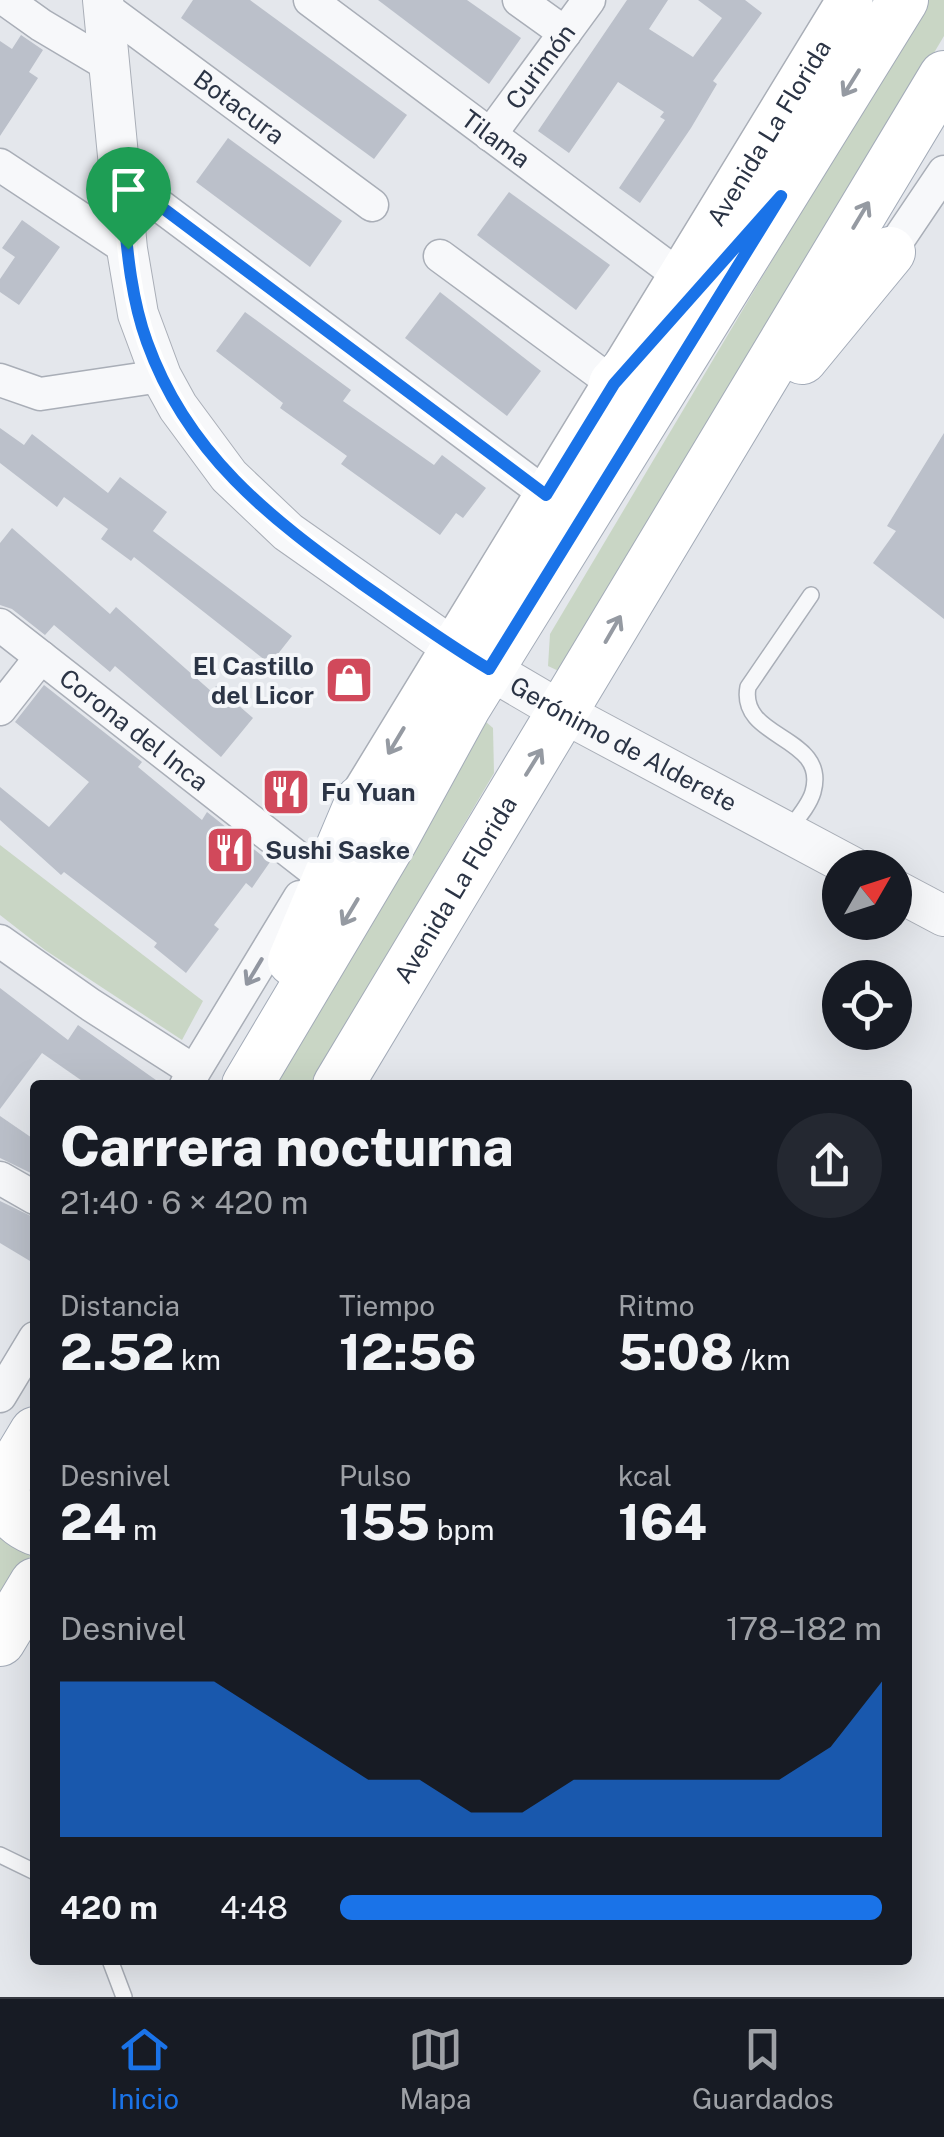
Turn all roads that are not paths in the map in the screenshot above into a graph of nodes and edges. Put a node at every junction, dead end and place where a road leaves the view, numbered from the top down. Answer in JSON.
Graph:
{"nodes":[{"id":1,"x":6,"y":0,"type":"edge"},
{"id":2,"x":310,"y":0,"type":"edge"},
{"id":3,"x":519,"y":0,"type":"edge"},
{"id":4,"x":590,"y":0,"type":"edge"},
{"id":5,"x":850,"y":0,"type":"edge"},
{"id":6,"x":903,"y":0,"type":"edge"},
{"id":7,"x":104,"y":4,"type":"edge"},
{"id":8,"x":565,"y":33,"type":"junction"},
{"id":9,"x":110,"y":66,"type":"junction"},
{"id":10,"x":944,"y":76,"type":"edge"},
{"id":11,"x":490,"y":134,"type":"junction"},
{"id":12,"x":0,"y":165,"type":"edge"},
{"id":13,"x":944,"y":172,"type":"edge"},
{"id":14,"x":120,"y":176,"type":"junction"},
{"id":15,"x":781,"y":196,"type":"junction"},
{"id":16,"x":372,"y":205,"type":"dead end"},
{"id":17,"x":128,"y":249,"type":"junction"},
{"id":18,"x":890,"y":252,"type":"joint"},
{"id":19,"x":440,"y":256,"type":"dead end"},
{"id":20,"x":681,"y":278,"type":"junction"},
{"id":21,"x":160,"y":376,"type":"junction"},
{"id":22,"x":0,"y":380,"type":"edge"},
{"id":23,"x":614,"y":384,"type":"junction"},
{"id":24,"x":726,"y":438,"type":"junction"},
{"id":25,"x":546,"y":495,"type":"junction"},
{"id":26,"x":812,"y":595,"type":"dead end"},
{"id":27,"x":0,"y":625,"type":"edge"},
{"id":28,"x":41,"y":657,"type":"junction"},
{"id":29,"x":471,"y":658,"type":"junction"},
{"id":30,"x":0,"y":709,"type":"edge"},
{"id":31,"x":564,"y":713,"type":"junction"},
{"id":32,"x":361,"y":800,"type":"junction"},
{"id":33,"x":787,"y":832,"type":"junction"},
{"id":34,"x":822,"y":851,"type":"edge"},
{"id":35,"x":315,"y":872,"type":"junction"},
{"id":36,"x":912,"y":899,"type":"edge"},
{"id":37,"x":944,"y":916,"type":"edge"},
{"id":38,"x":0,"y":940,"type":"edge"},
{"id":39,"x":190,"y":1078,"type":"edge"},
{"id":40,"x":249,"y":1080,"type":"edge"},
{"id":41,"x":250,"y":1080,"type":"edge"},
{"id":42,"x":341,"y":1080,"type":"edge"},
{"id":43,"x":0,"y":1178,"type":"edge"},
{"id":44,"x":30,"y":1195,"type":"edge"},
{"id":45,"x":30,"y":1346,"type":"edge"},
{"id":46,"x":0,"y":1396,"type":"edge"},
{"id":47,"x":30,"y":1440,"type":"edge"},
{"id":48,"x":2,"y":1486,"type":"edge"},
{"id":49,"x":30,"y":1527,"type":"edge"},
{"id":50,"x":30,"y":1591,"type":"edge"},
{"id":51,"x":0,"y":1641,"type":"edge"},
{"id":52,"x":0,"y":1856,"type":"edge"},
{"id":53,"x":30,"y":1870,"type":"edge"},
{"id":54,"x":112,"y":1965,"type":"edge"},
{"id":55,"x":124,"y":1997,"type":"edge"}],
"edges":[{"from":1,"to":9,"type":"street"},
{"from":2,"to":11,"type":"street","name":"Tilama"},
{"from":3,"to":8,"type":"street"},
{"from":4,"to":8,"type":"street","name":"Curimón"},
{"from":5,"to":20,"type":"main road","name":"Avenida La Florida"},
{"from":6,"to":15,"type":"main road","name":"Avenida La Florida","one_way":true},
{"from":7,"to":9,"type":"street","name":"Gerónimo de Alderete"},
{"from":7,"to":16,"type":"street","name":"Botacura"},
{"from":8,"to":11,"type":"street","name":"Curimón"},
{"from":9,"to":14,"type":"street","name":"Gerónimo de Alderete"},
{"from":24,"to":10,"type":"main road","name":"Avenida La Florida","one_way":true},
{"from":11,"to":20,"type":"street","name":"Tilama"},
{"from":12,"to":17,"type":"street"},
{"from":13,"to":18,"type":"street"},
{"from":14,"to":17,"type":"street","name":"Gerónimo de Alderete"},
{"from":14,"to":25,"type":"street"},
{"from":15,"to":23,"type":"main road"},
{"from":15,"to":29,"type":"main road","name":"Avenida La Florida"},
{"from":17,"to":21,"type":"street","name":"Gerónimo de Alderete"},
{"from":18,"to":24,"type":"main road"},
{"from":19,"to":23,"type":"street"},
{"from":20,"to":23,"type":"main road","name":"Avenida La Florida"},
{"from":21,"to":22,"type":"street"},
{"from":21,"to":29,"type":"street","name":"Gerónimo de Alderete"},
{"from":23,"to":25,"type":"main road","name":"Avenida La Florida"},
{"from":31,"to":24,"type":"main road","name":"Avenida La Florida","one_way":true},
{"from":25,"to":29,"type":"main road","name":"Avenida La Florida"},
{"from":26,"to":33,"type":"lane"},
{"from":27,"to":28,"type":"street","name":"Corona del Inca"},
{"from":28,"to":30,"type":"street"},
{"from":28,"to":35,"type":"street","name":"Corona del Inca"},
{"from":29,"to":31,"type":"street","name":"Gerónimo de Alderete"},
{"from":29,"to":32,"type":"main road","name":"Avenida La Florida","one_way":true},
{"from":29,"to":41,"type":"main road","name":"Avenida La Florida","one_way":true},
{"from":31,"to":33,"type":"street","name":"Gerónimo de Alderete"},
{"from":42,"to":31,"type":"main road","name":"Avenida La Florida","one_way":true},
{"from":32,"to":35,"type":"street","name":"Avenida La Florida"},
{"from":32,"to":40,"type":"main road"},
{"from":33,"to":34,"type":"street","name":"Gerónimo de Alderete"},
{"from":35,"to":39,"type":"street","name":"Avenida La Florida","one_way":true},
{"from":36,"to":37,"type":"street"},
{"from":38,"to":39,"type":"street"},
{"from":43,"to":44,"type":"street"},
{"from":45,"to":46,"type":"street"},
{"from":47,"to":48,"type":"main road"},
{"from":48,"to":49,"type":"main road"},
{"from":50,"to":51,"type":"main road"},
{"from":52,"to":53,"type":"lane"},
{"from":54,"to":55,"type":"lane"}]}
